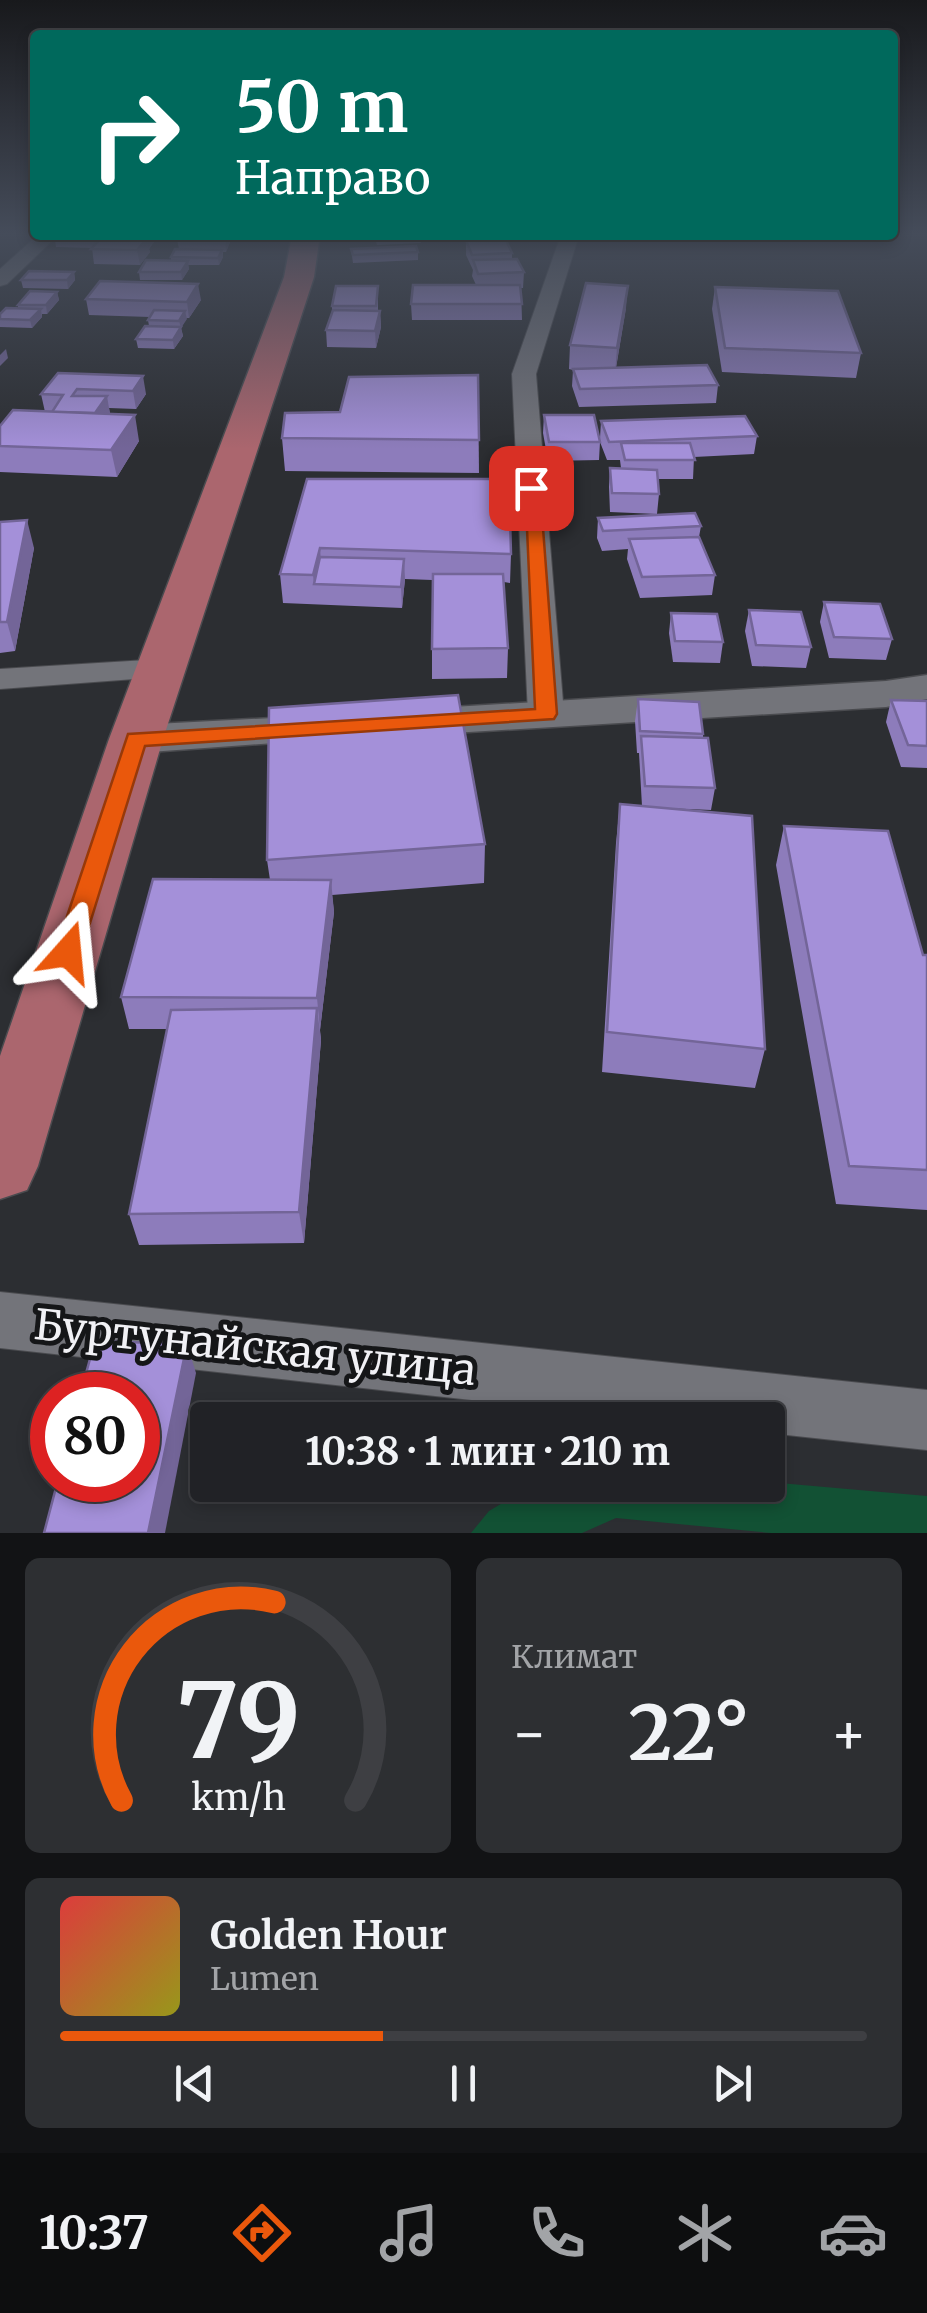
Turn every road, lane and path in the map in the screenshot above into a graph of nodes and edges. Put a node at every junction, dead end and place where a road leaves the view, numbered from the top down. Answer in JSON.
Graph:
{"nodes":[{"id":1,"x":289,"y":307,"type":"edge"},
{"id":2,"x":546,"y":307,"type":"edge"},
{"id":3,"x":163,"y":669,"type":"junction"},
{"id":4,"x":0,"y":679,"type":"edge"},
{"id":5,"x":927,"y":687,"type":"edge"},
{"id":6,"x":546,"y":714,"type":"junction"},
{"id":7,"x":136,"y":739,"type":"junction"},
{"id":8,"x":0,"y":1166,"type":"edge"},
{"id":9,"x":0,"y":1320,"type":"edge"},
{"id":10,"x":927,"y":1420,"type":"edge"}],
"edges":[{"from":1,"to":3,"type":"highway"},
{"from":2,"to":6,"type":"street"},
{"from":3,"to":4,"type":"street"},
{"from":3,"to":7,"type":"highway"},
{"from":5,"to":6,"type":"street"},
{"from":6,"to":7,"type":"street"},
{"from":7,"to":8,"type":"highway"},
{"from":9,"to":10,"type":"street","name":"Буртунайская улица"}]}
